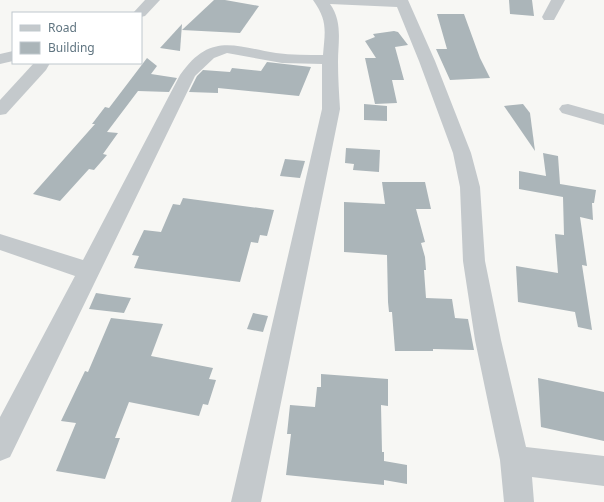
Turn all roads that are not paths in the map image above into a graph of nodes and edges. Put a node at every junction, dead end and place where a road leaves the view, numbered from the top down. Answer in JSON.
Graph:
{"nodes":[{"id":1,"x":153,"y":0,"type":"edge"},
{"id":2,"x":320,"y":0,"type":"edge"},
{"id":3,"x":558,"y":0,"type":"edge"},
{"id":4,"x":401,"y":1,"type":"edge"},
{"id":5,"x":141,"y":12,"type":"edge"},
{"id":6,"x":549,"y":17,"type":"dead end"},
{"id":7,"x":12,"y":56,"type":"edge"},
{"id":8,"x":0,"y":59,"type":"edge"},
{"id":9,"x":330,"y":60,"type":"junction"},
{"id":10,"x":41,"y":64,"type":"edge"},
{"id":11,"x":568,"y":109,"type":"dead end"},
{"id":12,"x":0,"y":110,"type":"edge"},
{"id":13,"x":604,"y":120,"type":"edge"},
{"id":14,"x":0,"y":242,"type":"edge"},
{"id":15,"x":88,"y":271,"type":"junction"},
{"id":16,"x":0,"y":447,"type":"edge"},
{"id":17,"x":515,"y":460,"type":"junction"},
{"id":18,"x":604,"y":471,"type":"edge"},
{"id":19,"x":246,"y":502,"type":"edge"},
{"id":20,"x":519,"y":502,"type":"edge"}],
"edges":[{"from":1,"to":5,"type":"street"},
{"from":2,"to":4,"type":"street"},
{"from":2,"to":9,"type":"street"},
{"from":3,"to":6,"type":"street"},
{"from":4,"to":17,"type":"street"},
{"from":7,"to":8,"type":"street"},
{"from":9,"to":15,"type":"street"},
{"from":9,"to":19,"type":"street"},
{"from":10,"to":12,"type":"street"},
{"from":11,"to":13,"type":"street"},
{"from":14,"to":15,"type":"street"},
{"from":15,"to":16,"type":"street"},
{"from":17,"to":18,"type":"street"},
{"from":17,"to":20,"type":"street"}]}
